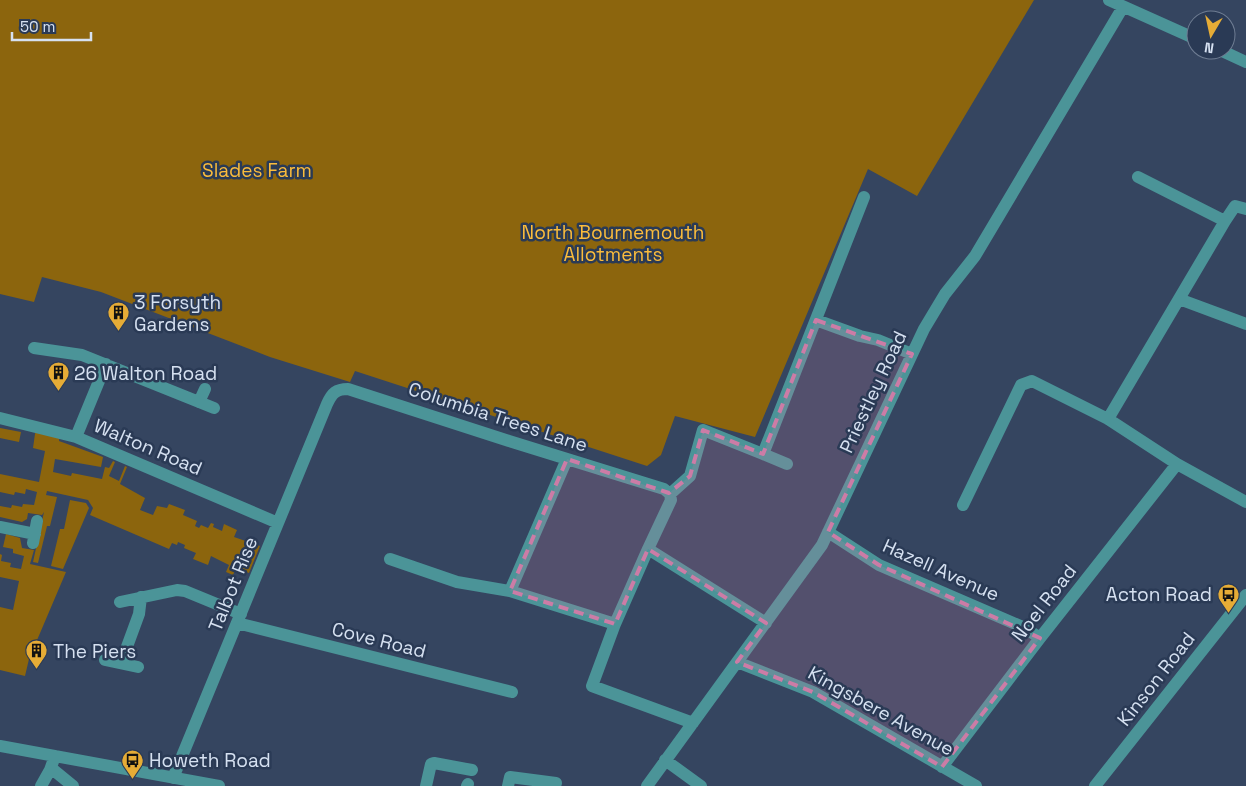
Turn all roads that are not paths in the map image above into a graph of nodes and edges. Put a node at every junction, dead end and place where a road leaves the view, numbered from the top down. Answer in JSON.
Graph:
{"nodes":[{"id":1,"x":1109,"y":0,"type":"edge"},
{"id":2,"x":1123,"y":7,"type":"junction"},
{"id":3,"x":1186,"y":35,"type":"edge"},
{"id":4,"x":1138,"y":177,"type":"dead end"},
{"id":5,"x":864,"y":197,"type":"dead end"},
{"id":6,"x":1246,"y":209,"type":"edge"},
{"id":7,"x":1225,"y":221,"type":"junction"},
{"id":8,"x":1179,"y":300,"type":"junction"},
{"id":9,"x":816,"y":320,"type":"junction"},
{"id":10,"x":1246,"y":324,"type":"edge"},
{"id":11,"x":34,"y":348,"type":"dead end"},
{"id":12,"x":912,"y":354,"type":"junction"},
{"id":13,"x":106,"y":364,"type":"junction"},
{"id":14,"x":206,"y":389,"type":"dead end"},
{"id":15,"x":199,"y":402,"type":"junction"},
{"id":16,"x":328,"y":404,"type":"joint"},
{"id":17,"x":214,"y":408,"type":"dead end"},
{"id":18,"x":0,"y":418,"type":"edge"},
{"id":19,"x":1108,"y":419,"type":"junction"},
{"id":20,"x":76,"y":437,"type":"junction"},
{"id":21,"x":763,"y":454,"type":"junction"},
{"id":22,"x":567,"y":459,"type":"junction"},
{"id":23,"x":787,"y":464,"type":"dead end"},
{"id":24,"x":1177,"y":464,"type":"junction"},
{"id":25,"x":667,"y":491,"type":"junction"},
{"id":26,"x":1246,"y":502,"type":"edge"},
{"id":27,"x":963,"y":505,"type":"dead end"},
{"id":28,"x":278,"y":523,"type":"junction"},
{"id":29,"x":0,"y":527,"type":"edge"},
{"id":30,"x":35,"y":532,"type":"dead end"},
{"id":31,"x":828,"y":532,"type":"junction"},
{"id":32,"x":648,"y":549,"type":"junction"},
{"id":33,"x":390,"y":559,"type":"dead end"},
{"id":34,"x":510,"y":591,"type":"junction"},
{"id":35,"x":1246,"y":595,"type":"edge"},
{"id":36,"x":142,"y":597,"type":"junction"},
{"id":37,"x":120,"y":602,"type":"dead end"},
{"id":38,"x":239,"y":619,"type":"junction"},
{"id":39,"x":766,"y":622,"type":"junction"},
{"id":40,"x":615,"y":624,"type":"junction"},
{"id":41,"x":1040,"y":638,"type":"junction"},
{"id":42,"x":105,"y":660,"type":"dead end"},
{"id":43,"x":738,"y":662,"type":"junction"},
{"id":44,"x":121,"y":664,"type":"junction"},
{"id":45,"x":138,"y":667,"type":"dead end"},
{"id":46,"x":512,"y":692,"type":"dead end"},
{"id":47,"x":693,"y":723,"type":"junction"},
{"id":48,"x":0,"y":746,"type":"edge"},
{"id":49,"x":665,"y":760,"type":"junction"},
{"id":50,"x":53,"y":762,"type":"junction"},
{"id":51,"x":942,"y":767,"type":"junction"},
{"id":52,"x":472,"y":770,"type":"dead end"},
{"id":53,"x":173,"y":778,"type":"junction"},
{"id":54,"x":556,"y":783,"type":"dead end"},
{"id":55,"x":41,"y":786,"type":"edge"},
{"id":56,"x":73,"y":786,"type":"edge"},
{"id":57,"x":219,"y":786,"type":"edge"},
{"id":58,"x":426,"y":786,"type":"edge"},
{"id":59,"x":508,"y":786,"type":"edge"},
{"id":60,"x":647,"y":786,"type":"edge"},
{"id":61,"x":701,"y":786,"type":"edge"},
{"id":62,"x":976,"y":786,"type":"edge"},
{"id":63,"x":1095,"y":786,"type":"edge"}],
"edges":[{"from":1,"to":2,"type":"street"},
{"from":2,"to":3,"type":"street"},
{"from":2,"to":12,"type":"street","name":"Priestley Road"},
{"from":4,"to":7,"type":"street"},
{"from":5,"to":9,"type":"street"},
{"from":6,"to":7,"type":"street"},
{"from":7,"to":8,"type":"street"},
{"from":8,"to":10,"type":"street"},
{"from":8,"to":19,"type":"street"},
{"from":9,"to":12,"type":"street"},
{"from":9,"to":21,"type":"street"},
{"from":11,"to":13,"type":"street"},
{"from":12,"to":31,"type":"street","name":"Priestley Road"},
{"from":13,"to":15,"type":"street"},
{"from":13,"to":20,"type":"street"},
{"from":14,"to":15,"type":"street"},
{"from":15,"to":17,"type":"street"},
{"from":16,"to":22,"type":"street","name":"Columbia Trees Lane"},
{"from":16,"to":28,"type":"street","name":"Talbot Rise"},
{"from":18,"to":20,"type":"street","name":"Walton Road"},
{"from":19,"to":24,"type":"street"},
{"from":19,"to":27,"type":"street"},
{"from":20,"to":28,"type":"street","name":"Walton Road"},
{"from":21,"to":23,"type":"street"},
{"from":21,"to":25,"type":"street"},
{"from":22,"to":25,"type":"street","name":"Columbia Trees Lane"},
{"from":22,"to":34,"type":"street"},
{"from":24,"to":26,"type":"street"},
{"from":24,"to":41,"type":"street","name":"Noel Road"},
{"from":25,"to":32,"type":"street"},
{"from":28,"to":38,"type":"street","name":"Talbot Rise"},
{"from":29,"to":30,"type":"street"},
{"from":31,"to":39,"type":"street","name":"Priestley Road"},
{"from":31,"to":41,"type":"street","name":"Hazell Avenue"},
{"from":32,"to":39,"type":"street"},
{"from":32,"to":40,"type":"street"},
{"from":33,"to":34,"type":"street"},
{"from":34,"to":40,"type":"street"},
{"from":35,"to":63,"type":"street","name":"Kinson Road"},
{"from":36,"to":37,"type":"street","name":"Cove Road"},
{"from":36,"to":38,"type":"street","name":"Cove Road"},
{"from":36,"to":44,"type":"street"},
{"from":38,"to":46,"type":"street","name":"Cove Road"},
{"from":38,"to":53,"type":"street","name":"Talbot Rise"},
{"from":39,"to":43,"type":"street","name":"Priestley Road"},
{"from":40,"to":47,"type":"street"},
{"from":41,"to":51,"type":"street","name":"Noel Road"},
{"from":42,"to":44,"type":"street"},
{"from":43,"to":47,"type":"street","name":"Priestley Road"},
{"from":43,"to":51,"type":"street","name":"Kingsbere Avenue"},
{"from":44,"to":45,"type":"street"},
{"from":47,"to":49,"type":"street","name":"Priestley Road"},
{"from":48,"to":50,"type":"street"},
{"from":49,"to":60,"type":"street","name":"Priestley Road"},
{"from":49,"to":61,"type":"street"},
{"from":50,"to":53,"type":"street"},
{"from":50,"to":55,"type":"street"},
{"from":50,"to":56,"type":"street"},
{"from":51,"to":62,"type":"street","name":"Kingsbere Avenue"},
{"from":52,"to":58,"type":"street"},
{"from":53,"to":57,"type":"street"},
{"from":54,"to":59,"type":"street"}]}
